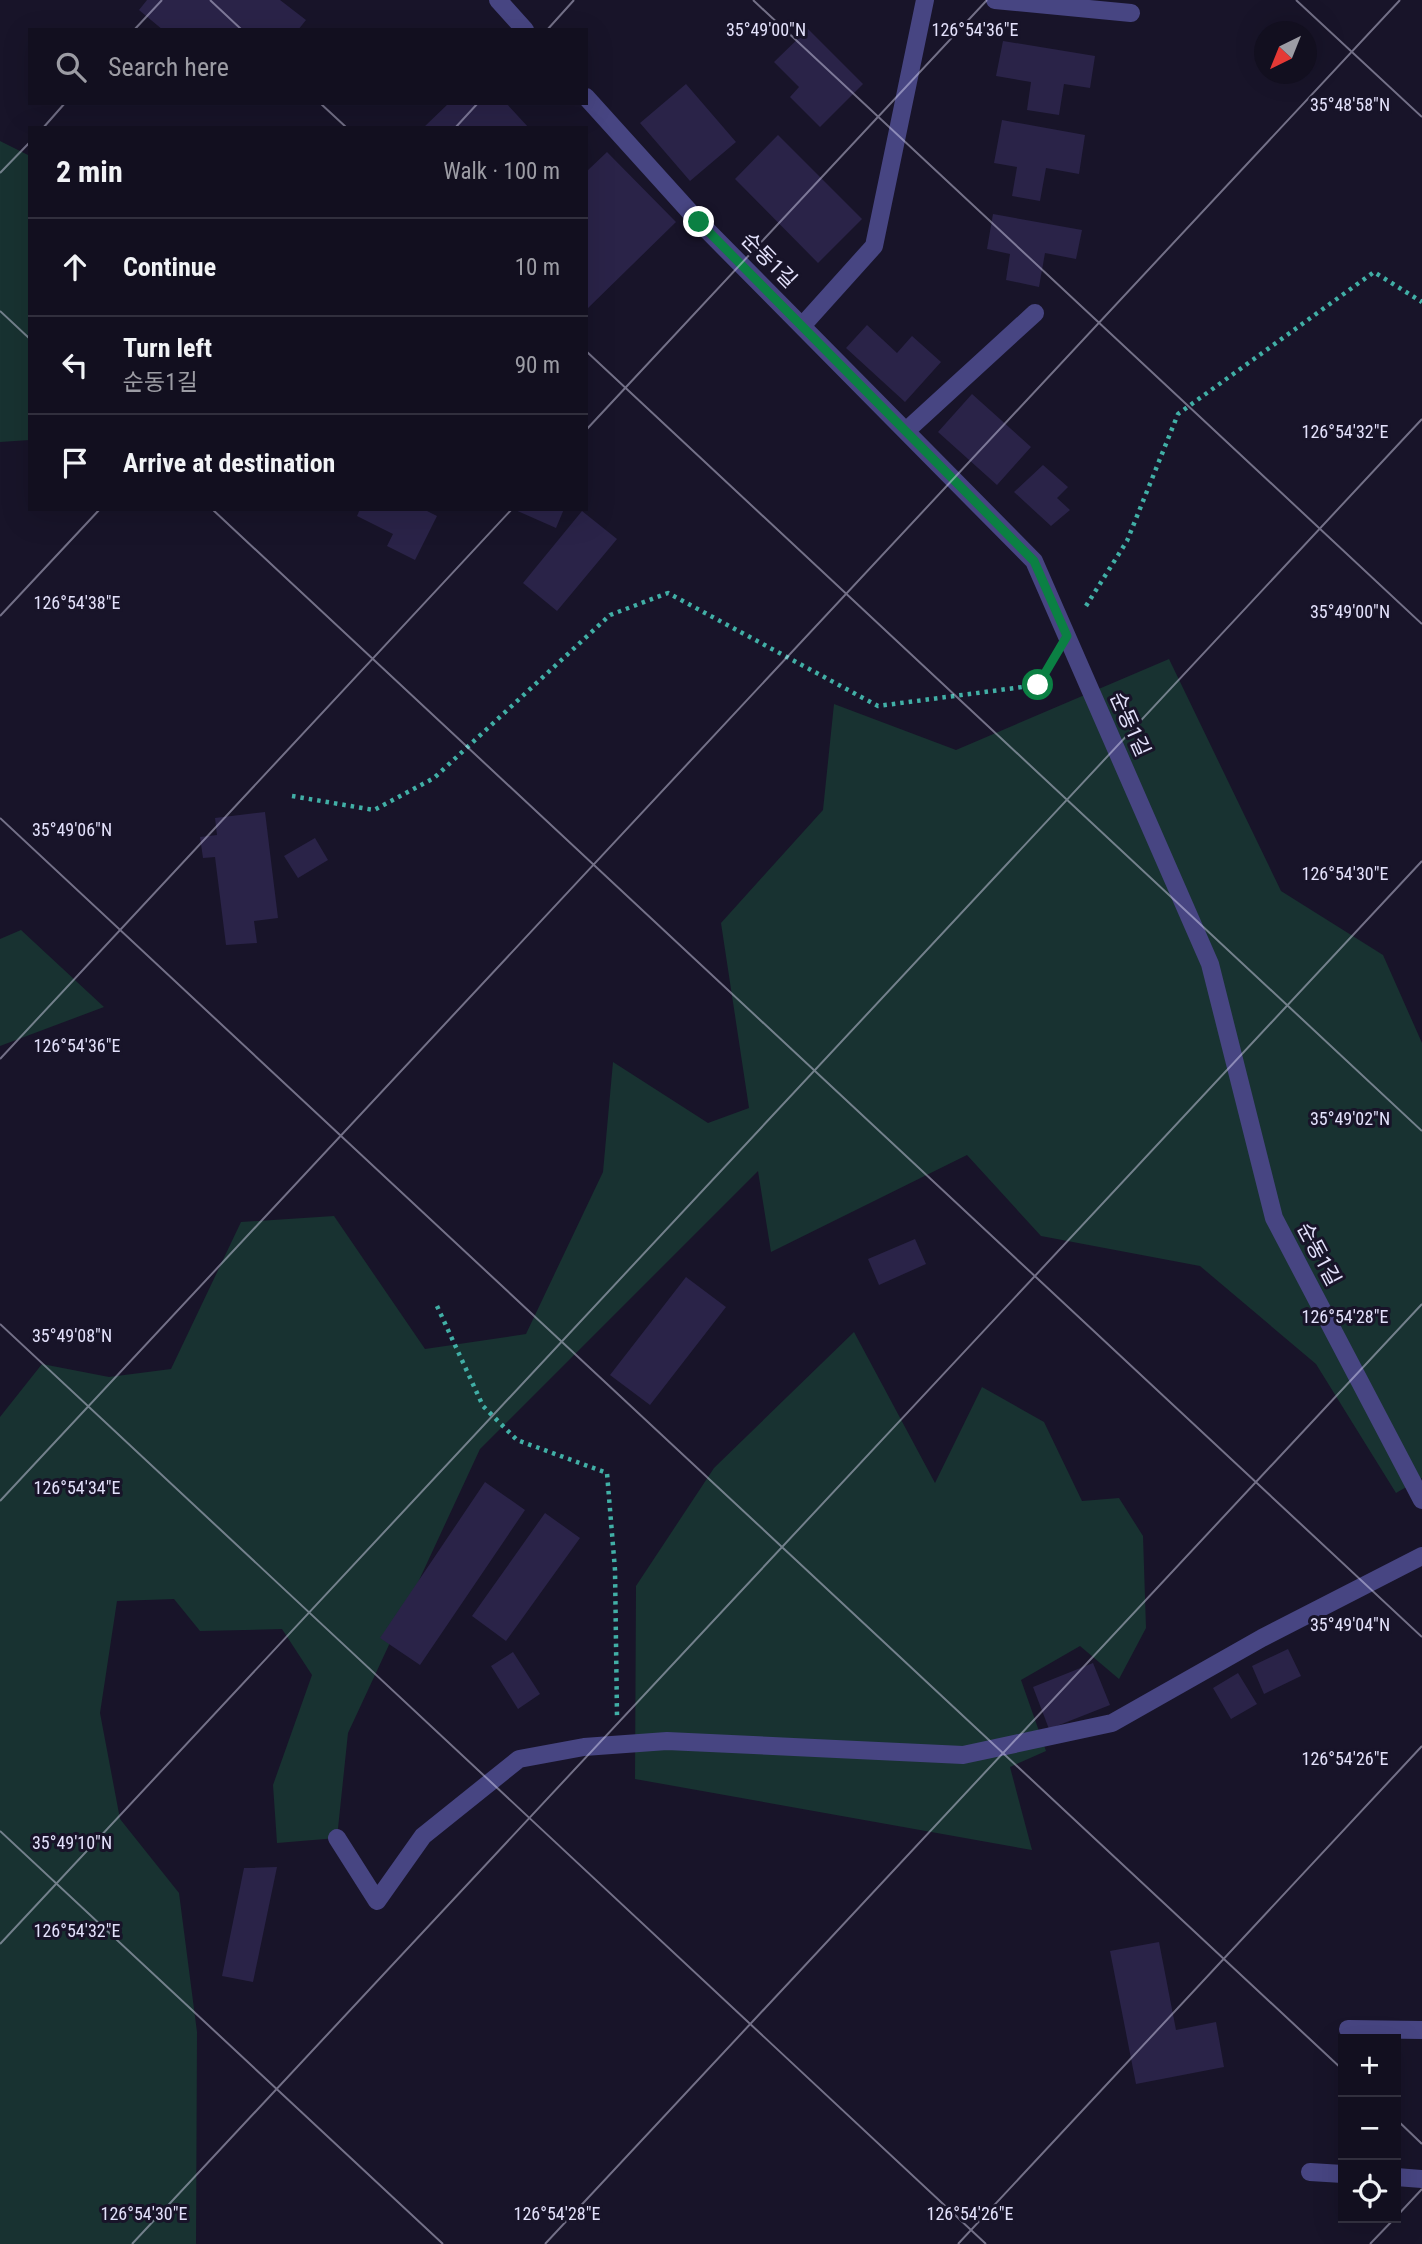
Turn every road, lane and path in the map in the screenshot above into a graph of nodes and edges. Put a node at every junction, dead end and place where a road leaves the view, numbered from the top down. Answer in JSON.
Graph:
{"nodes":[{"id":1,"x":498,"y":0,"type":"edge"},
{"id":2,"x":925,"y":0,"type":"edge"},
{"id":3,"x":995,"y":0,"type":"edge"},
{"id":4,"x":1131,"y":13,"type":"dead end"},
{"id":5,"x":523,"y":28,"type":"edge"},
{"id":6,"x":588,"y":99,"type":"edge"},
{"id":7,"x":1422,"y":302,"type":"edge"},
{"id":8,"x":1035,"y":313,"type":"dead end"},
{"id":9,"x":802,"y":326,"type":"junction"},
{"id":10,"x":906,"y":432,"type":"junction"},
{"id":11,"x":1067,"y":636,"type":"junction"},
{"id":12,"x":292,"y":796,"type":"dead end"},
{"id":13,"x":437,"y":1306,"type":"dead end"},
{"id":14,"x":1422,"y":1500,"type":"edge"},
{"id":15,"x":1422,"y":1556,"type":"edge"},
{"id":16,"x":617,"y":1745,"type":"junction"},
{"id":17,"x":337,"y":1838,"type":"dead end"},
{"id":18,"x":1348,"y":2028,"type":"dead end"},
{"id":19,"x":1422,"y":2030,"type":"edge"},
{"id":20,"x":1310,"y":2172,"type":"dead end"},
{"id":21,"x":1338,"y":2174,"type":"edge"},
{"id":22,"x":1401,"y":2177,"type":"edge"},
{"id":23,"x":1422,"y":2179,"type":"edge"}],
"edges":[{"from":1,"to":5,"type":"street"},
{"from":2,"to":9,"type":"street"},
{"from":3,"to":4,"type":"street"},
{"from":6,"to":9,"type":"street","name":"순동1길"},
{"from":7,"to":11,"type":"path"},
{"from":8,"to":10,"type":"street"},
{"from":9,"to":10,"type":"street","name":"순동1길"},
{"from":10,"to":11,"type":"street","name":"순동1길"},
{"from":11,"to":12,"type":"path"},
{"from":11,"to":14,"type":"street","name":"순동1길"},
{"from":13,"to":16,"type":"path"},
{"from":15,"to":16,"type":"street"},
{"from":16,"to":17,"type":"street"},
{"from":18,"to":19,"type":"street"},
{"from":20,"to":21,"type":"street"},
{"from":22,"to":23,"type":"street"}]}
